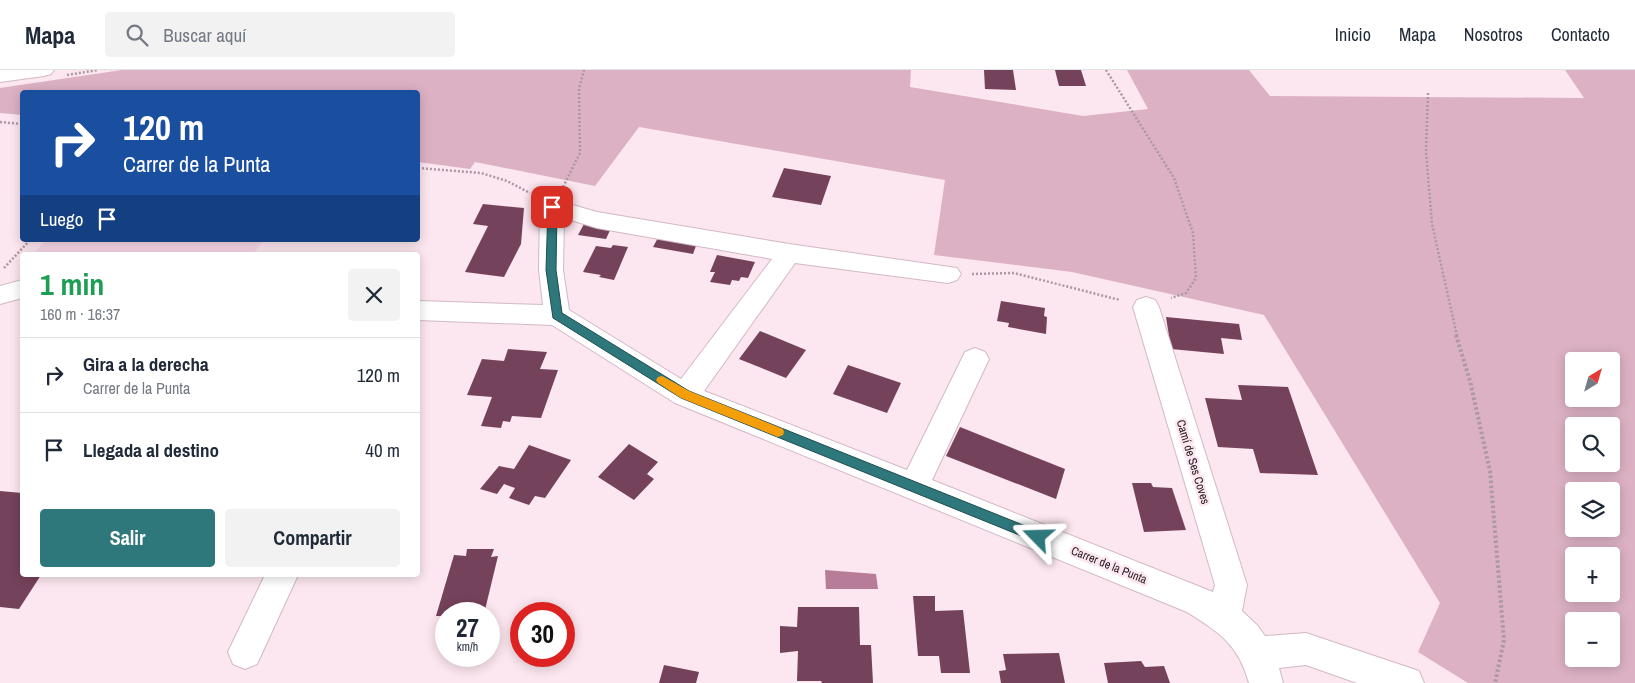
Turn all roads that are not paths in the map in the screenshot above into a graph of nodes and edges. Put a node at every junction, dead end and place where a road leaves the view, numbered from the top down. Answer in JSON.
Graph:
{"nodes":[{"id":1,"x":44,"y":70,"type":"edge"},
{"id":2,"x":0,"y":76,"type":"edge"},
{"id":3,"x":789,"y":253,"type":"junction"},
{"id":4,"x":948,"y":274,"type":"road end"},
{"id":5,"x":20,"y":290,"type":"edge"},
{"id":6,"x":0,"y":295,"type":"edge"},
{"id":7,"x":1146,"y":307,"type":"road end"},
{"id":8,"x":420,"y":311,"type":"edge"},
{"id":9,"x":557,"y":315,"type":"junction"},
{"id":10,"x":975,"y":359,"type":"dead end"},
{"id":11,"x":685,"y":395,"type":"junction"},
{"id":12,"x":914,"y":486,"type":"junction"},
{"id":13,"x":281,"y":577,"type":"edge"},
{"id":14,"x":1224,"y":617,"type":"junction"},
{"id":15,"x":245,"y":652,"type":"dead end"},
{"id":16,"x":1261,"y":668,"type":"edge"},
{"id":17,"x":1407,"y":683,"type":"edge"}],
"edges":[{"from":1,"to":2,"type":"street"},
{"from":3,"to":4,"type":"street"},
{"from":3,"to":9,"type":"street"},
{"from":3,"to":11,"type":"street"},
{"from":5,"to":6,"type":"street"},
{"from":7,"to":14,"type":"street","name":"Camí de Ses Coves"},
{"from":8,"to":9,"type":"street"},
{"from":9,"to":11,"type":"street","name":"Carrer de la Punta"},
{"from":10,"to":12,"type":"street"},
{"from":11,"to":12,"type":"street","name":"Carrer de la Punta"},
{"from":12,"to":14,"type":"street","name":"Carrer de la Punta"},
{"from":13,"to":15,"type":"street"},
{"from":14,"to":16,"type":"street","name":"Carrer de la Punta"},
{"from":16,"to":17,"type":"street"}]}
